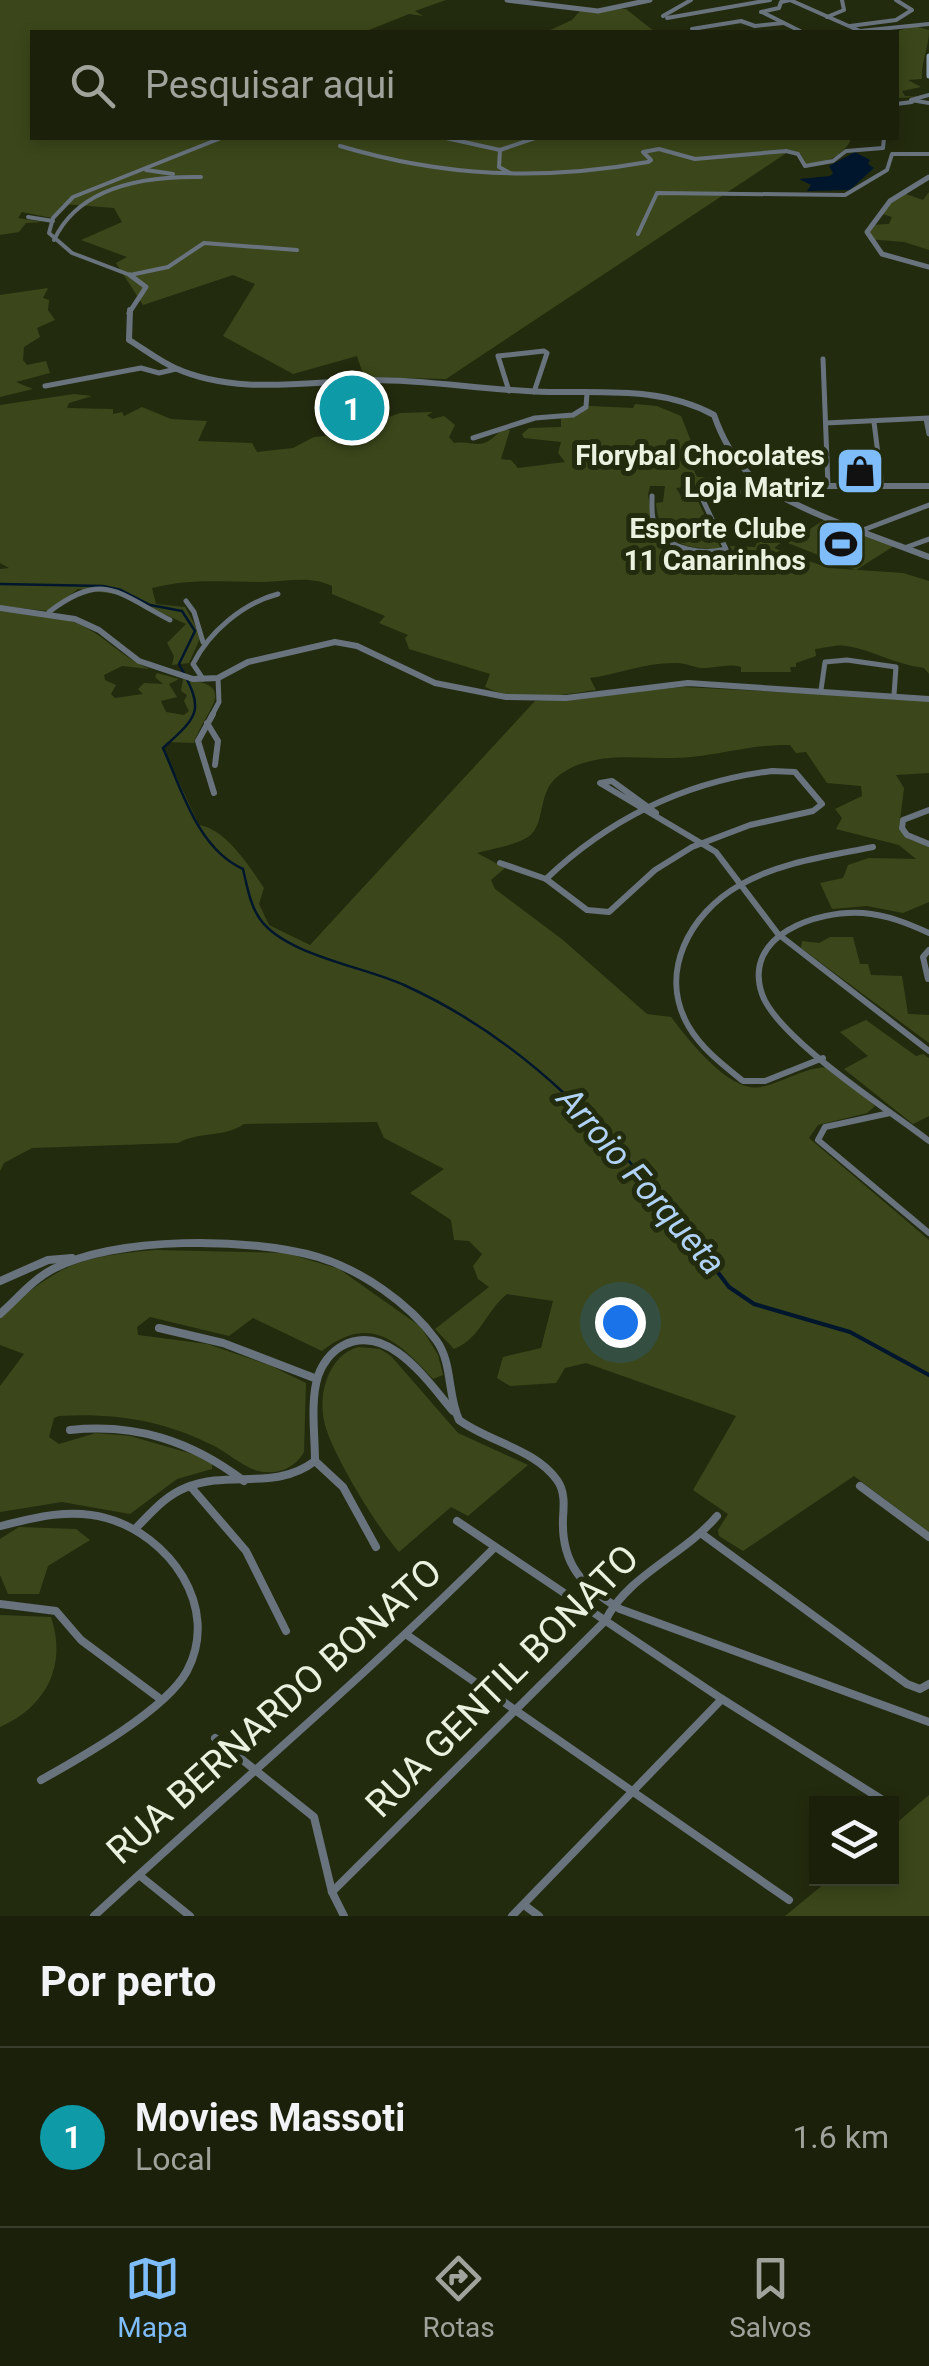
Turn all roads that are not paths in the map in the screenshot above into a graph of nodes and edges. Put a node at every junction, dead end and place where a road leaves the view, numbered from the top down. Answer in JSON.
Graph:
{"nodes":[{"id":1,"x":507,"y":0,"type":"edge"},
{"id":2,"x":650,"y":0,"type":"edge"},
{"id":3,"x":691,"y":0,"type":"edge"},
{"id":4,"x":770,"y":0,"type":"edge"},
{"id":5,"x":790,"y":0,"type":"edge"},
{"id":6,"x":842,"y":0,"type":"edge"},
{"id":7,"x":896,"y":0,"type":"edge"},
{"id":8,"x":826,"y":18,"type":"junction"},
{"id":9,"x":784,"y":24,"type":"junction"},
{"id":10,"x":844,"y":26,"type":"junction"},
{"id":11,"x":929,"y":27,"type":"edge"},
{"id":12,"x":755,"y":29,"type":"edge"},
{"id":13,"x":692,"y":30,"type":"dead end"},
{"id":14,"x":798,"y":30,"type":"edge"},
{"id":15,"x":871,"y":30,"type":"edge"},
{"id":16,"x":892,"y":30,"type":"edge"},
{"id":17,"x":929,"y":56,"type":"edge"},
{"id":18,"x":929,"y":76,"type":"edge"},
{"id":19,"x":928,"y":101,"type":"edge"},
{"id":20,"x":899,"y":104,"type":"edge"},
{"id":21,"x":216,"y":140,"type":"edge"},
{"id":22,"x":455,"y":140,"type":"edge"},
{"id":23,"x":529,"y":140,"type":"edge"},
{"id":24,"x":884,"y":140,"type":"edge"},
{"id":25,"x":340,"y":146,"type":"dead end"},
{"id":26,"x":500,"y":150,"type":"junction"},
{"id":27,"x":929,"y":154,"type":"edge"},
{"id":28,"x":144,"y":170,"type":"junction"},
{"id":29,"x":516,"y":174,"type":"junction"},
{"id":30,"x":179,"y":176,"type":"junction"},
{"id":31,"x":929,"y":176,"type":"edge"},
{"id":32,"x":201,"y":177,"type":"dead end"},
{"id":33,"x":28,"y":217,"type":"dead end"},
{"id":34,"x":52,"y":221,"type":"junction"},
{"id":35,"x":638,"y":234,"type":"dead end"},
{"id":36,"x":54,"y":240,"type":"junction"},
{"id":37,"x":297,"y":250,"type":"dead end"},
{"id":38,"x":929,"y":267,"type":"edge"},
{"id":39,"x":130,"y":274,"type":"junction"},
{"id":40,"x":823,"y":359,"type":"dead end"},
{"id":41,"x":176,"y":370,"type":"junction"},
{"id":42,"x":45,"y":386,"type":"dead end"},
{"id":43,"x":508,"y":391,"type":"junction"},
{"id":44,"x":534,"y":392,"type":"junction"},
{"id":45,"x":587,"y":393,"type":"junction"},
{"id":46,"x":928,"y":418,"type":"edge"},
{"id":47,"x":874,"y":422,"type":"junction"},
{"id":48,"x":826,"y":423,"type":"junction"},
{"id":49,"x":929,"y":434,"type":"edge"},
{"id":50,"x":473,"y":438,"type":"dead end"},
{"id":51,"x":769,"y":486,"type":"junction"},
{"id":52,"x":828,"y":486,"type":"junction"},
{"id":53,"x":882,"y":486,"type":"junction"},
{"id":54,"x":929,"y":486,"type":"edge"},
{"id":55,"x":652,"y":496,"type":"dead end"},
{"id":56,"x":929,"y":506,"type":"edge"},
{"id":57,"x":863,"y":530,"type":"junction"},
{"id":58,"x":929,"y":539,"type":"edge"},
{"id":59,"x":906,"y":547,"type":"junction"},
{"id":60,"x":929,"y":556,"type":"edge"},
{"id":61,"x":278,"y":594,"type":"dead end"},
{"id":62,"x":186,"y":601,"type":"dead end"},
{"id":63,"x":0,"y":608,"type":"edge"},
{"id":64,"x":49,"y":612,"type":"junction"},
{"id":65,"x":170,"y":620,"type":"dead end"},
{"id":66,"x":203,"y":642,"type":"junction"},
{"id":67,"x":174,"y":675,"type":"joint"},
{"id":68,"x":218,"y":678,"type":"junction"},
{"id":69,"x":198,"y":679,"type":"junction"},
{"id":70,"x":822,"y":690,"type":"junction"},
{"id":71,"x":894,"y":695,"type":"junction"},
{"id":72,"x":929,"y":699,"type":"edge"},
{"id":73,"x":207,"y":723,"type":"junction"},
{"id":74,"x":215,"y":765,"type":"dead end"},
{"id":75,"x":214,"y":793,"type":"dead end"},
{"id":76,"x":650,"y":809,"type":"junction"},
{"id":77,"x":929,"y":810,"type":"edge"},
{"id":78,"x":702,"y":841,"type":"junction"},
{"id":79,"x":929,"y":844,"type":"edge"},
{"id":80,"x":873,"y":847,"type":"dead end"},
{"id":81,"x":500,"y":864,"type":"dead end"},
{"id":82,"x":546,"y":879,"type":"junction"},
{"id":83,"x":741,"y":884,"type":"junction"},
{"id":84,"x":929,"y":933,"type":"edge"},
{"id":85,"x":778,"y":934,"type":"junction"},
{"id":86,"x":793,"y":947,"type":"junction"},
{"id":87,"x":767,"y":948,"type":"junction"},
{"id":88,"x":929,"y":950,"type":"edge"},
{"id":89,"x":928,"y":980,"type":"edge"},
{"id":90,"x":929,"y":1051,"type":"edge"},
{"id":91,"x":823,"y":1058,"type":"junction"},
{"id":92,"x":892,"y":1113,"type":"junction"},
{"id":93,"x":929,"y":1141,"type":"edge"},
{"id":94,"x":929,"y":1233,"type":"edge"},
{"id":95,"x":83,"y":1258,"type":"junction"},
{"id":96,"x":0,"y":1280,"type":"edge"},
{"id":97,"x":0,"y":1314,"type":"edge"},
{"id":98,"x":159,"y":1328,"type":"dead end"},
{"id":99,"x":317,"y":1379,"type":"junction"},
{"id":100,"x":454,"y":1412,"type":"junction"},
{"id":101,"x":70,"y":1430,"type":"dead end"},
{"id":102,"x":315,"y":1461,"type":"junction"},
{"id":103,"x":244,"y":1481,"type":"junction"},
{"id":104,"x":190,"y":1486,"type":"junction"},
{"id":105,"x":860,"y":1486,"type":"dead end"},
{"id":106,"x":717,"y":1516,"type":"dead end"},
{"id":107,"x":458,"y":1521,"type":"dead end"},
{"id":108,"x":2,"y":1526,"type":"edge"},
{"id":109,"x":136,"y":1528,"type":"junction"},
{"id":110,"x":702,"y":1534,"type":"junction"},
{"id":111,"x":929,"y":1537,"type":"edge"},
{"id":112,"x":376,"y":1547,"type":"dead end"},
{"id":113,"x":494,"y":1548,"type":"junction"},
{"id":114,"x":0,"y":1604,"type":"edge"},
{"id":115,"x":615,"y":1606,"type":"junction"},
{"id":116,"x":605,"y":1621,"type":"junction"},
{"id":117,"x":286,"y":1630,"type":"dead end"},
{"id":118,"x":407,"y":1635,"type":"junction"},
{"id":119,"x":924,"y":1686,"type":"edge"},
{"id":120,"x":159,"y":1698,"type":"junction"},
{"id":121,"x":722,"y":1699,"type":"junction"},
{"id":122,"x":515,"y":1712,"type":"junction"},
{"id":123,"x":929,"y":1722,"type":"edge"},
{"id":124,"x":215,"y":1738,"type":"dead end"},
{"id":125,"x":254,"y":1767,"type":"junction"},
{"id":126,"x":40,"y":1780,"type":"dead end"},
{"id":127,"x":631,"y":1792,"type":"junction"},
{"id":128,"x":877,"y":1796,"type":"edge"},
{"id":129,"x":139,"y":1875,"type":"junction"},
{"id":130,"x":332,"y":1892,"type":"junction"},
{"id":131,"x":788,"y":1900,"type":"dead end"},
{"id":132,"x":523,"y":1904,"type":"junction"},
{"id":133,"x":94,"y":1916,"type":"edge"},
{"id":134,"x":190,"y":1916,"type":"edge"},
{"id":135,"x":344,"y":1916,"type":"edge"},
{"id":136,"x":512,"y":1916,"type":"edge"},
{"id":137,"x":539,"y":1916,"type":"edge"}],
"edges":[{"from":1,"to":2,"type":"street"},
{"from":3,"to":4,"type":"street"},
{"from":5,"to":8,"type":"street"},
{"from":5,"to":9,"type":"street"},
{"from":6,"to":8,"type":"street"},
{"from":7,"to":10,"type":"street"},
{"from":8,"to":10,"type":"street"},
{"from":9,"to":12,"type":"street"},
{"from":9,"to":14,"type":"street"},
{"from":10,"to":15,"type":"street"},
{"from":11,"to":16,"type":"street"},
{"from":12,"to":13,"type":"street"},
{"from":17,"to":18,"type":"main road"},
{"from":19,"to":20,"type":"street"},
{"from":21,"to":28,"type":"street"},
{"from":22,"to":26,"type":"street"},
{"from":23,"to":26,"type":"street"},
{"from":24,"to":29,"type":"street"},
{"from":25,"to":29,"type":"street"},
{"from":26,"to":29,"type":"street"},
{"from":27,"to":35,"type":"street"},
{"from":28,"to":30,"type":"street"},
{"from":28,"to":34,"type":"street"},
{"from":30,"to":32,"type":"street"},
{"from":30,"to":36,"type":"street"},
{"from":31,"to":38,"type":"street"},
{"from":33,"to":34,"type":"street"},
{"from":34,"to":36,"type":"street"},
{"from":36,"to":39,"type":"street"},
{"from":37,"to":39,"type":"street"},
{"from":39,"to":41,"type":"street"},
{"from":40,"to":48,"type":"street"},
{"from":41,"to":42,"type":"street"},
{"from":41,"to":43,"type":"street"},
{"from":43,"to":44,"type":"street"},
{"from":43,"to":44,"type":"street"},
{"from":44,"to":45,"type":"street"},
{"from":45,"to":50,"type":"street"},
{"from":45,"to":51,"type":"street"},
{"from":46,"to":47,"type":"street"},
{"from":46,"to":49,"type":"street"},
{"from":47,"to":48,"type":"street"},
{"from":47,"to":53,"type":"street"},
{"from":48,"to":52,"type":"street"},
{"from":51,"to":52,"type":"street"},
{"from":51,"to":55,"type":"street"},
{"from":51,"to":57,"type":"street"},
{"from":52,"to":53,"type":"street"},
{"from":53,"to":54,"type":"street"},
{"from":56,"to":57,"type":"street"},
{"from":57,"to":59,"type":"street"},
{"from":58,"to":59,"type":"street"},
{"from":59,"to":60,"type":"street"},
{"from":61,"to":66,"type":"street"},
{"from":62,"to":66,"type":"street"},
{"from":63,"to":64,"type":"street"},
{"from":64,"to":65,"type":"street"},
{"from":64,"to":67,"type":"street"},
{"from":66,"to":69,"type":"street"},
{"from":67,"to":69,"type":"street"},
{"from":68,"to":69,"type":"street"},
{"from":68,"to":70,"type":"street"},
{"from":68,"to":73,"type":"street"},
{"from":70,"to":71,"type":"street"},
{"from":70,"to":71,"type":"street"},
{"from":71,"to":72,"type":"street"},
{"from":73,"to":74,"type":"street"},
{"from":73,"to":75,"type":"street"},
{"from":76,"to":76,"type":"street"},
{"from":76,"to":78,"type":"street"},
{"from":76,"to":78,"type":"street"},
{"from":76,"to":82,"type":"street"},
{"from":77,"to":79,"type":"street"},
{"from":78,"to":82,"type":"street"},
{"from":78,"to":83,"type":"street"},
{"from":80,"to":83,"type":"street"},
{"from":81,"to":82,"type":"street"},
{"from":83,"to":85,"type":"street"},
{"from":83,"to":91,"type":"street"},
{"from":84,"to":85,"type":"street"},
{"from":85,"to":86,"type":"street"},
{"from":85,"to":87,"type":"street"},
{"from":86,"to":87,"type":"street"},
{"from":86,"to":90,"type":"street"},
{"from":87,"to":91,"type":"street"},
{"from":88,"to":89,"type":"street"},
{"from":91,"to":92,"type":"street"},
{"from":92,"to":93,"type":"street"},
{"from":92,"to":94,"type":"street"},
{"from":95,"to":96,"type":"street"},
{"from":95,"to":97,"type":"street"},
{"from":95,"to":100,"type":"street"},
{"from":98,"to":99,"type":"street"},
{"from":99,"to":100,"type":"street"},
{"from":99,"to":102,"type":"street"},
{"from":100,"to":115,"type":"street"},
{"from":101,"to":103,"type":"street"},
{"from":102,"to":103,"type":"street"},
{"from":102,"to":112,"type":"street"},
{"from":103,"to":104,"type":"street"},
{"from":104,"to":109,"type":"street"},
{"from":104,"to":117,"type":"street"},
{"from":105,"to":111,"type":"street"},
{"from":106,"to":110,"type":"street","name":"RUA GENTIL BONATO"},
{"from":107,"to":113,"type":"street"},
{"from":108,"to":109,"type":"street"},
{"from":109,"to":120,"type":"street"},
{"from":110,"to":115,"type":"street","name":"RUA GENTIL BONATO"},
{"from":110,"to":119,"type":"street"},
{"from":113,"to":116,"type":"street"},
{"from":113,"to":118,"type":"street","name":"RUA BERNARDO BONATO"},
{"from":114,"to":120,"type":"street"},
{"from":115,"to":116,"type":"street","name":"RUA GENTIL BONATO"},
{"from":115,"to":123,"type":"street"},
{"from":116,"to":121,"type":"street"},
{"from":116,"to":122,"type":"street","name":"RUA GENTIL BONATO"},
{"from":118,"to":122,"type":"street"},
{"from":118,"to":125,"type":"street","name":"RUA BERNARDO BONATO"},
{"from":120,"to":126,"type":"street"},
{"from":121,"to":127,"type":"street"},
{"from":121,"to":128,"type":"street"},
{"from":122,"to":127,"type":"street"},
{"from":122,"to":130,"type":"street","name":"RUA GENTIL BONATO"},
{"from":124,"to":125,"type":"street"},
{"from":125,"to":129,"type":"street","name":"RUA BERNARDO BONATO"},
{"from":125,"to":130,"type":"street"},
{"from":127,"to":131,"type":"street"},
{"from":127,"to":132,"type":"street"},
{"from":129,"to":133,"type":"street","name":"RUA BERNARDO BONATO"},
{"from":129,"to":134,"type":"street"},
{"from":130,"to":135,"type":"street"},
{"from":132,"to":136,"type":"street"},
{"from":132,"to":137,"type":"street"}]}
